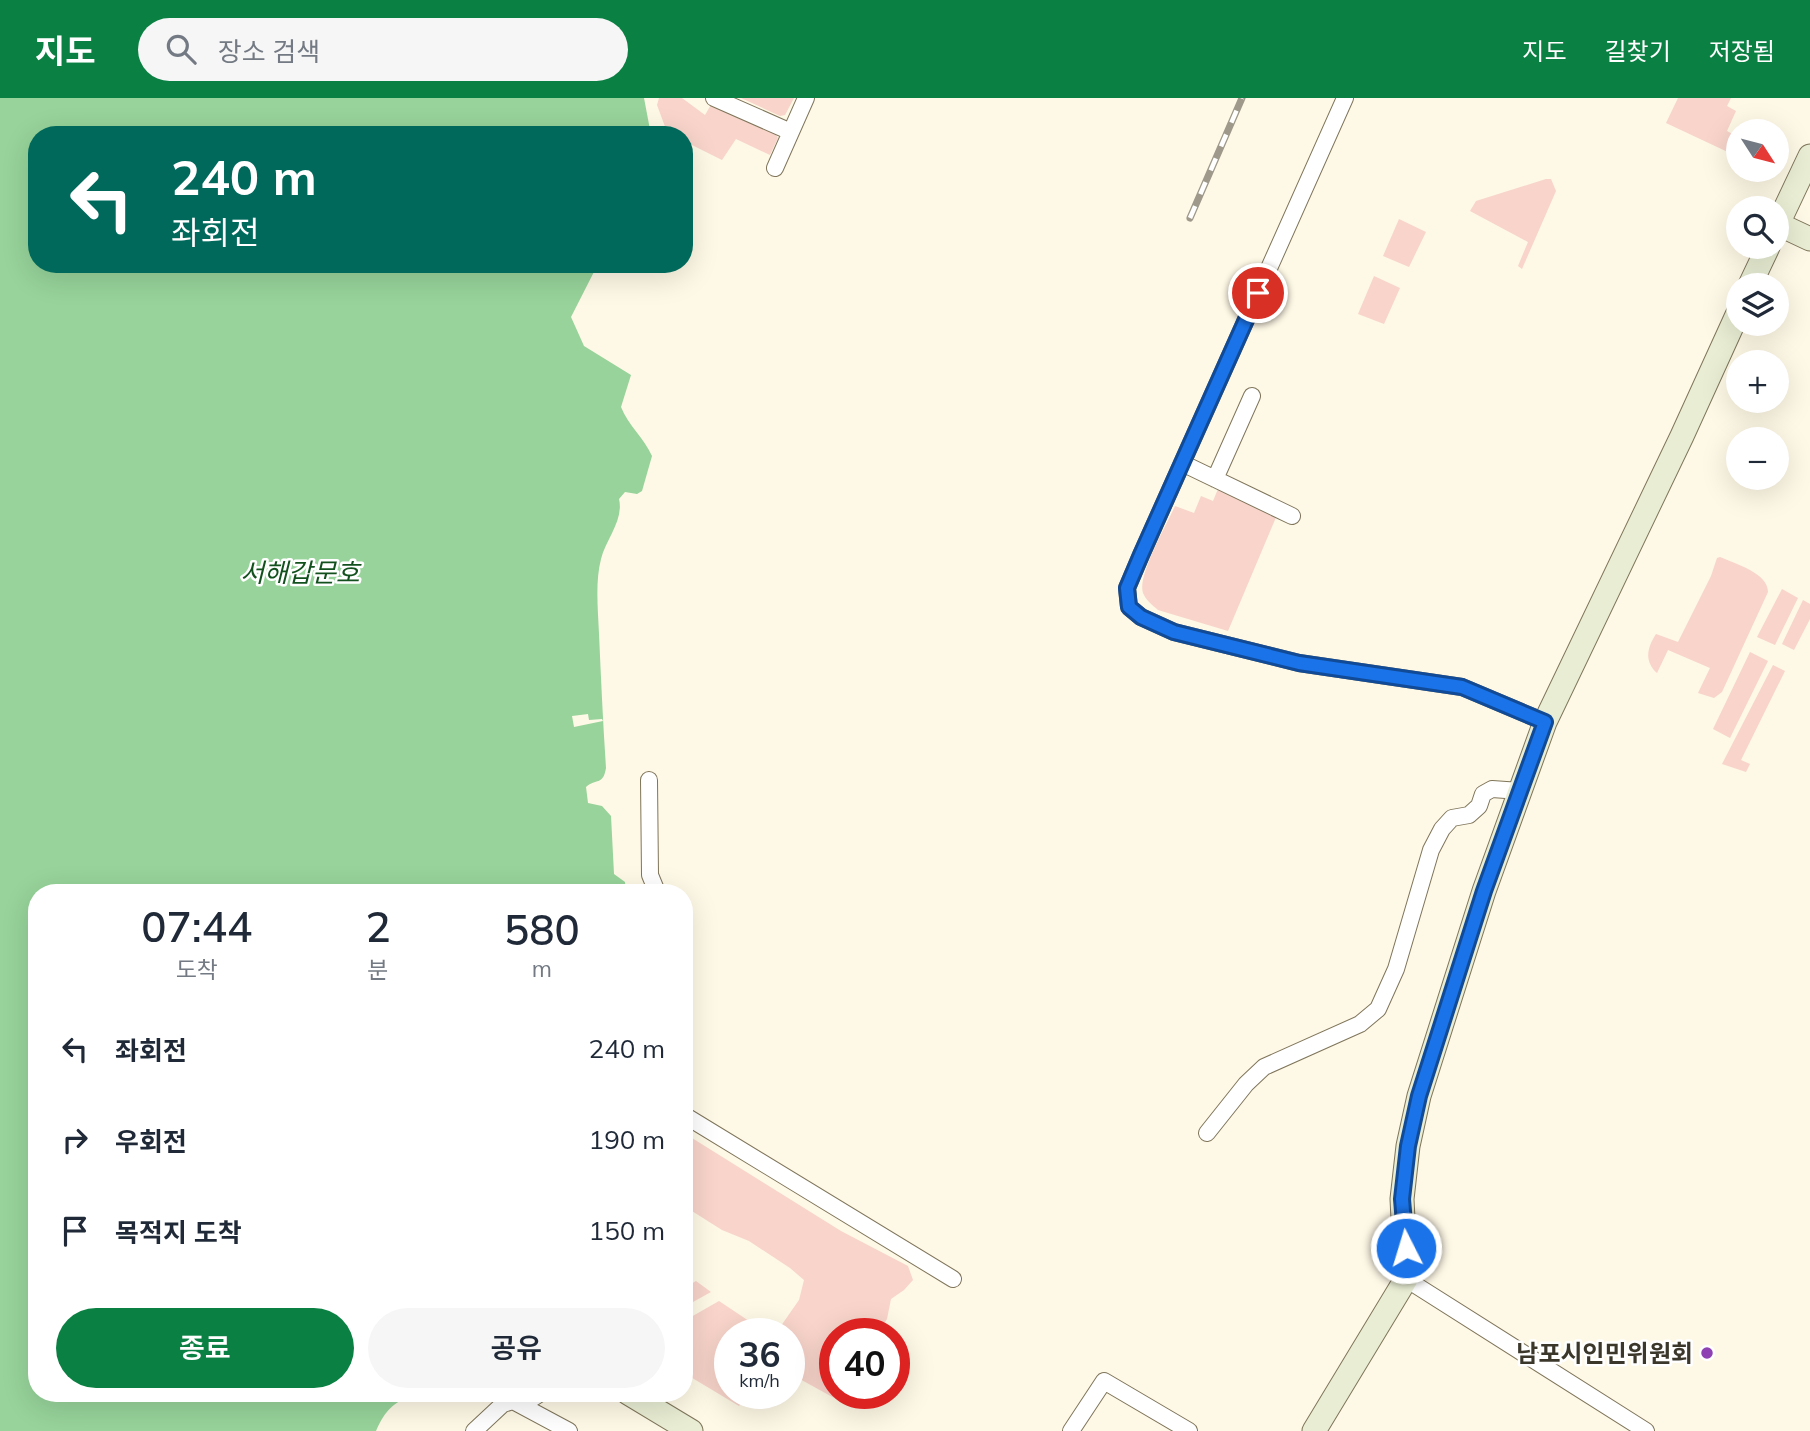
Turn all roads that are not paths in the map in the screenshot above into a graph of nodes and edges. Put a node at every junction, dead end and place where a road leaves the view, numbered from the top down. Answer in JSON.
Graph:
{"nodes":[{"id":1,"x":714,"y":98,"type":"edge"},
{"id":2,"x":806,"y":98,"type":"edge"},
{"id":3,"x":1345,"y":98,"type":"edge"},
{"id":4,"x":791,"y":132,"type":"junction"},
{"id":5,"x":1810,"y":156,"type":"edge"},
{"id":6,"x":775,"y":168,"type":"dead end"},
{"id":7,"x":1789,"y":201,"type":"edge"},
{"id":8,"x":1789,"y":231,"type":"edge"},
{"id":9,"x":1810,"y":239,"type":"edge"},
{"id":10,"x":1728,"y":336,"type":"edge"},
{"id":11,"x":1252,"y":396,"type":"dead end"},
{"id":12,"x":1182,"y":464,"type":"junction"},
{"id":13,"x":1215,"y":479,"type":"junction"},
{"id":14,"x":1292,"y":516,"type":"dead end"},
{"id":15,"x":1545,"y":722,"type":"junction"},
{"id":16,"x":649,"y":780,"type":"dead end"},
{"id":17,"x":1520,"y":791,"type":"junction"},
{"id":18,"x":654,"y":884,"type":"edge"},
{"id":19,"x":693,"y":1120,"type":"edge"},
{"id":20,"x":1207,"y":1133,"type":"dead end"},
{"id":21,"x":953,"y":1279,"type":"dead end"},
{"id":22,"x":1406,"y":1279,"type":"junction"},
{"id":23,"x":510,"y":1402,"type":"edge"},
{"id":24,"x":515,"y":1402,"type":"edge"},
{"id":25,"x":527,"y":1402,"type":"edge"},
{"id":26,"x":643,"y":1402,"type":"edge"},
{"id":27,"x":522,"y":1405,"type":"junction"},
{"id":28,"x":474,"y":1431,"type":"edge"},
{"id":29,"x":569,"y":1431,"type":"edge"},
{"id":30,"x":691,"y":1431,"type":"edge"},
{"id":31,"x":1071,"y":1431,"type":"edge"},
{"id":32,"x":1189,"y":1431,"type":"edge"},
{"id":33,"x":1314,"y":1431,"type":"edge"},
{"id":34,"x":1646,"y":1431,"type":"edge"}],
"edges":[{"from":1,"to":4,"type":"street"},
{"from":2,"to":4,"type":"street"},
{"from":3,"to":12,"type":"street"},
{"from":4,"to":6,"type":"street"},
{"from":5,"to":7,"type":"street"},
{"from":8,"to":9,"type":"street"},
{"from":10,"to":15,"type":"street"},
{"from":11,"to":13,"type":"street"},
{"from":12,"to":13,"type":"street"},
{"from":12,"to":15,"type":"street"},
{"from":13,"to":14,"type":"street"},
{"from":15,"to":17,"type":"street"},
{"from":16,"to":18,"type":"street"},
{"from":17,"to":20,"type":"street"},
{"from":17,"to":22,"type":"street"},
{"from":19,"to":21,"type":"street"},
{"from":22,"to":33,"type":"street"},
{"from":22,"to":34,"type":"street"},
{"from":23,"to":28,"type":"street"},
{"from":24,"to":27,"type":"street"},
{"from":25,"to":27,"type":"street"},
{"from":26,"to":30,"type":"street"},
{"from":27,"to":29,"type":"street"},
{"from":31,"to":32,"type":"street"}]}
